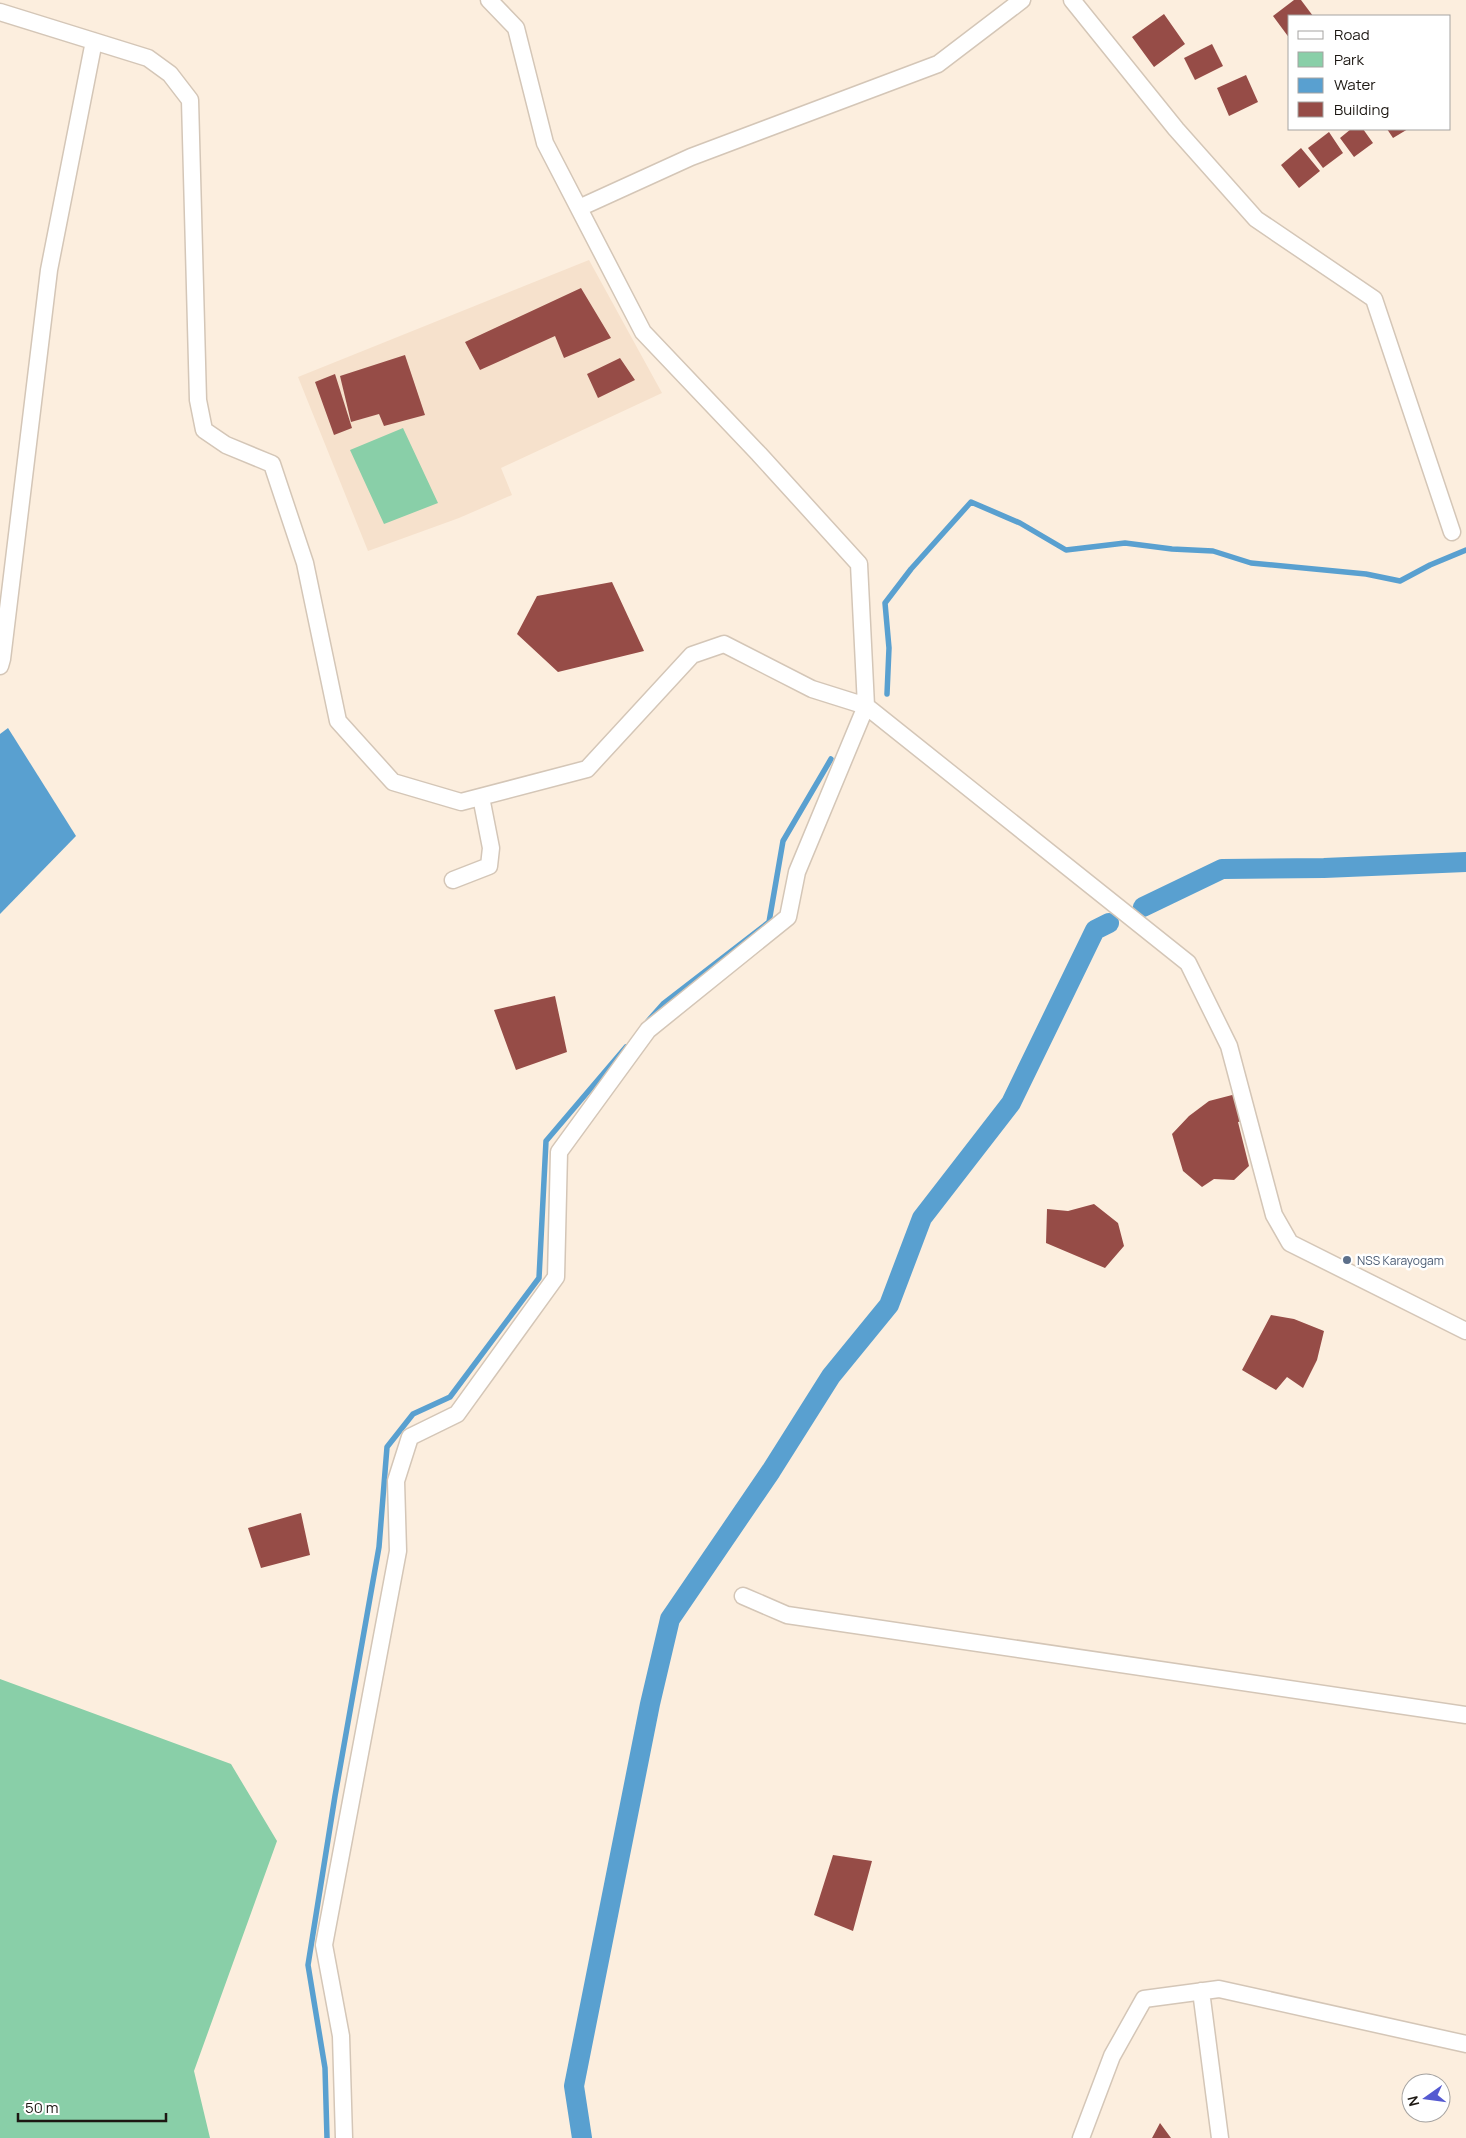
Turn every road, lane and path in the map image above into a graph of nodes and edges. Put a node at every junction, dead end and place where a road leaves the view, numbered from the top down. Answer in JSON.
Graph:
{"nodes":[{"id":1,"x":490,"y":0,"type":"edge"},
{"id":2,"x":1022,"y":0,"type":"edge"},
{"id":3,"x":1072,"y":0,"type":"edge"},
{"id":4,"x":0,"y":12,"type":"edge"},
{"id":5,"x":94,"y":41,"type":"junction"},
{"id":6,"x":579,"y":208,"type":"junction"},
{"id":7,"x":1452,"y":532,"type":"dead end"},
{"id":8,"x":0,"y":666,"type":"edge"},
{"id":9,"x":866,"y":706,"type":"junction"},
{"id":10,"x":481,"y":797,"type":"junction"},
{"id":11,"x":453,"y":880,"type":"dead end"},
{"id":12,"x":1466,"y":1331,"type":"edge"},
{"id":13,"x":743,"y":1596,"type":"dead end"},
{"id":14,"x":1466,"y":1715,"type":"edge"},
{"id":15,"x":1201,"y":1991,"type":"junction"},
{"id":16,"x":1466,"y":2044,"type":"edge"},
{"id":17,"x":344,"y":2138,"type":"edge"},
{"id":18,"x":1082,"y":2138,"type":"edge"},
{"id":19,"x":1220,"y":2138,"type":"edge"}],
"edges":[{"from":1,"to":6,"type":"street"},
{"from":2,"to":6,"type":"street"},
{"from":3,"to":7,"type":"street"},
{"from":4,"to":5,"type":"street"},
{"from":5,"to":8,"type":"street"},
{"from":5,"to":10,"type":"street"},
{"from":6,"to":9,"type":"street"},
{"from":9,"to":10,"type":"street"},
{"from":9,"to":12,"type":"street"},
{"from":9,"to":17,"type":"street"},
{"from":10,"to":11,"type":"street"},
{"from":13,"to":14,"type":"street"},
{"from":15,"to":16,"type":"street"},
{"from":15,"to":18,"type":"street"},
{"from":15,"to":19,"type":"street"}]}
